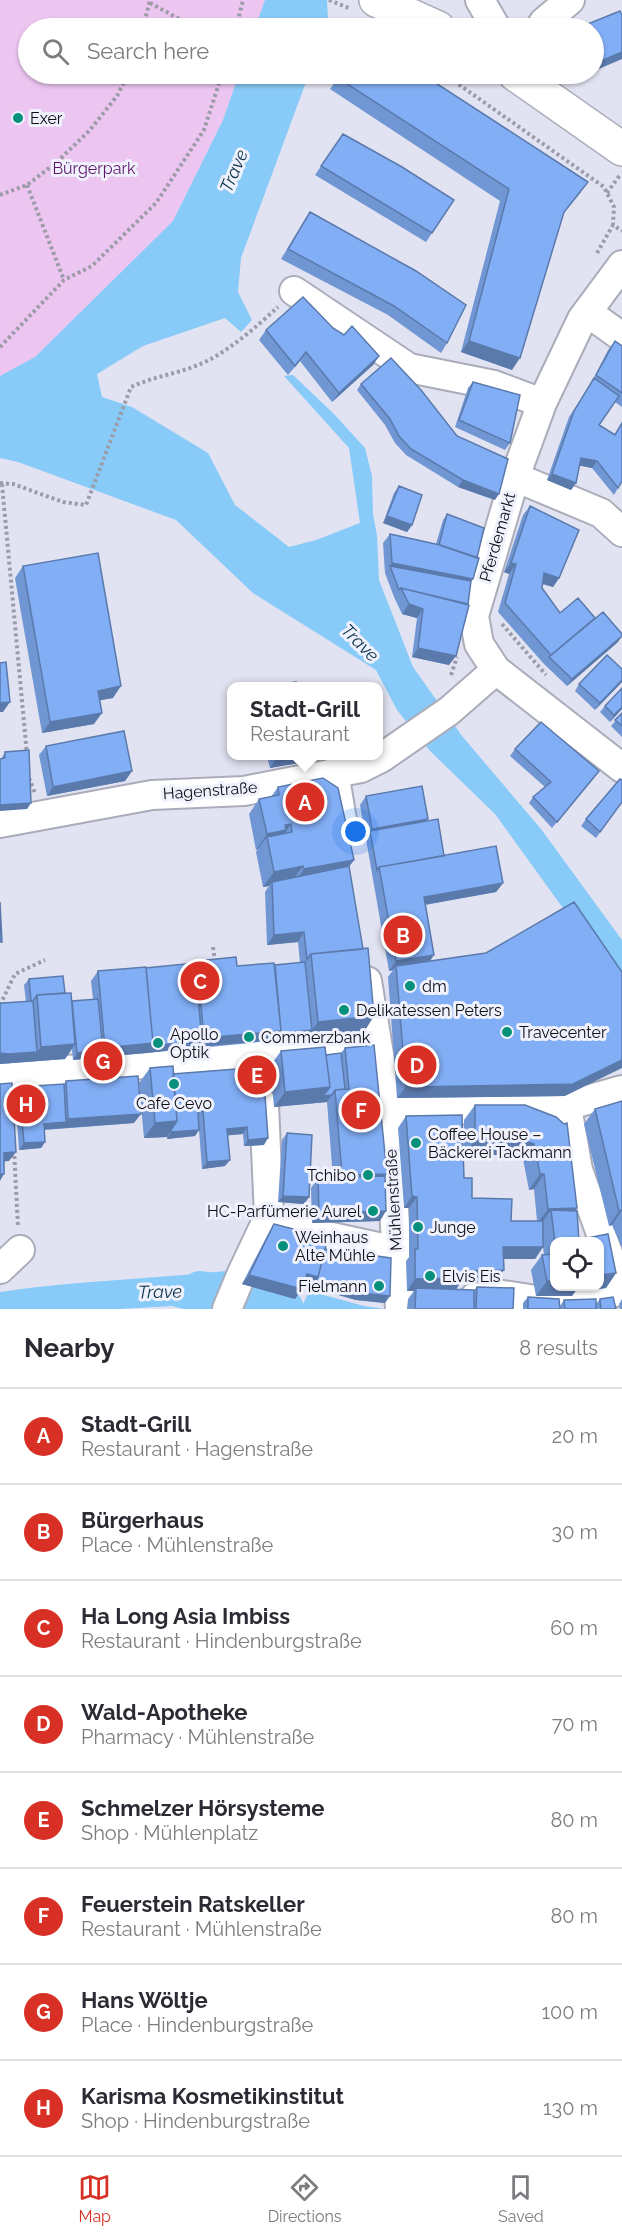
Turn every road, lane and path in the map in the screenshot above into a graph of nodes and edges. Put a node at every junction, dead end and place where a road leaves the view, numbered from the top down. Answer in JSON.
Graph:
{"nodes":[{"id":1,"x":243,"y":0,"type":"edge"},
{"id":2,"x":329,"y":0,"type":"edge"},
{"id":3,"x":480,"y":0,"type":"edge"},
{"id":4,"x":570,"y":0,"type":"edge"},
{"id":5,"x":150,"y":2,"type":"edge"},
{"id":6,"x":367,"y":6,"type":"edge"},
{"id":7,"x":146,"y":18,"type":"edge"},
{"id":8,"x":178,"y":18,"type":"edge"},
{"id":9,"x":238,"y":18,"type":"edge"},
{"id":10,"x":406,"y":18,"type":"edge"},
{"id":11,"x":490,"y":18,"type":"edge"},
{"id":12,"x":548,"y":18,"type":"edge"},
{"id":13,"x":123,"y":84,"type":"edge"},
{"id":14,"x":219,"y":84,"type":"edge"},
{"id":15,"x":458,"y":84,"type":"edge"},
{"id":16,"x":529,"y":84,"type":"edge"},
{"id":17,"x":622,"y":150,"type":"edge"},
{"id":18,"x":622,"y":172,"type":"edge"},
{"id":19,"x":27,"y":185,"type":"junction"},
{"id":20,"x":607,"y":193,"type":"junction"},
{"id":21,"x":0,"y":195,"type":"edge"},
{"id":22,"x":622,"y":231,"type":"edge"},
{"id":23,"x":622,"y":265,"type":"edge"},
{"id":24,"x":64,"y":280,"type":"junction"},
{"id":25,"x":294,"y":291,"type":"joint"},
{"id":26,"x":587,"y":312,"type":"junction"},
{"id":27,"x":622,"y":337,"type":"edge"},
{"id":28,"x":0,"y":347,"type":"edge"},
{"id":29,"x":542,"y":403,"type":"junction"},
{"id":30,"x":515,"y":477,"type":"junction"},
{"id":31,"x":1,"y":484,"type":"edge"},
{"id":32,"x":622,"y":532,"type":"edge"},
{"id":33,"x":499,"y":620,"type":"dead end"},
{"id":34,"x":496,"y":670,"type":"junction"},
{"id":35,"x":553,"y":681,"type":"dead end"},
{"id":36,"x":383,"y":757,"type":"edge"},
{"id":37,"x":377,"y":760,"type":"edge"},
{"id":38,"x":622,"y":768,"type":"edge"},
{"id":39,"x":334,"y":772,"type":"junction"},
{"id":40,"x":38,"y":798,"type":"dead end"},
{"id":41,"x":0,"y":824,"type":"edge"},
{"id":42,"x":347,"y":854,"type":"edge"},
{"id":43,"x":213,"y":947,"type":"dead end"},
{"id":44,"x":364,"y":959,"type":"edge"},
{"id":45,"x":45,"y":960,"type":"dead end"},
{"id":46,"x":215,"y":968,"type":"edge"},
{"id":47,"x":0,"y":1005,"type":"edge"},
{"id":48,"x":376,"y":1040,"type":"junction"},
{"id":49,"x":262,"y":1054,"type":"junction"},
{"id":50,"x":0,"y":1075,"type":"edge"},
{"id":51,"x":622,"y":1090,"type":"edge"},
{"id":52,"x":567,"y":1107,"type":"junction"},
{"id":53,"x":388,"y":1109,"type":"junction"},
{"id":54,"x":14,"y":1145,"type":"edge"},
{"id":55,"x":265,"y":1227,"type":"junction"},
{"id":56,"x":396,"y":1251,"type":"junction"},
{"id":57,"x":10,"y":1260,"type":"edge"},
{"id":58,"x":615,"y":1294,"type":"edge"},
{"id":59,"x":407,"y":1300,"type":"edge"},
{"id":60,"x":452,"y":1300,"type":"edge"},
{"id":61,"x":227,"y":1309,"type":"edge"}],
"edges":[{"from":1,"to":9,"type":"path"},
{"from":2,"to":6,"type":"path"},
{"from":3,"to":11,"type":"street"},
{"from":4,"to":12,"type":"street"},
{"from":5,"to":7,"type":"path"},
{"from":5,"to":8,"type":"path"},
{"from":6,"to":10,"type":"main road"},
{"from":13,"to":19,"type":"path"},
{"from":14,"to":24,"type":"path"},
{"from":15,"to":20,"type":"path"},
{"from":16,"to":17,"type":"main road"},
{"from":18,"to":20,"type":"path"},
{"from":19,"to":21,"type":"path"},
{"from":19,"to":24,"type":"path"},
{"from":20,"to":22,"type":"path"},
{"from":23,"to":26,"type":"street","name":"Pferdemarkt"},
{"from":24,"to":28,"type":"path"},
{"from":25,"to":29,"type":"street"},
{"from":25,"to":31,"type":"path"},
{"from":26,"to":27,"type":"street"},
{"from":26,"to":29,"type":"street","name":"Pferdemarkt"},
{"from":29,"to":30,"type":"street","name":"Pferdemarkt"},
{"from":30,"to":32,"type":"street"},
{"from":30,"to":34,"type":"street","name":"Pferdemarkt"},
{"from":31,"to":40,"type":"path"},
{"from":33,"to":35,"type":"path"},
{"from":34,"to":36,"type":"street","name":"Hagenstraße"},
{"from":34,"to":38,"type":"street","name":"Pferdemarkt"},
{"from":37,"to":39,"type":"street","name":"Hagenstraße"},
{"from":39,"to":41,"type":"street","name":"Hagenstraße"},
{"from":39,"to":42,"type":"street"},
{"from":43,"to":46,"type":"path"},
{"from":44,"to":48,"type":"street","name":"Mühlenstraße"},
{"from":45,"to":47,"type":"path"},
{"from":48,"to":49,"type":"street"},
{"from":48,"to":53,"type":"street","name":"Mühlenstraße"},
{"from":49,"to":50,"type":"street"},
{"from":49,"to":55,"type":"street"},
{"from":51,"to":52,"type":"street"},
{"from":52,"to":53,"type":"street"},
{"from":52,"to":58,"type":"street"},
{"from":53,"to":56,"type":"street","name":"Mühlenstraße"},
{"from":54,"to":57,"type":"path"},
{"from":55,"to":56,"type":"street"},
{"from":55,"to":61,"type":"street"},
{"from":56,"to":59,"type":"street","name":"Mühlenstraße"},
{"from":58,"to":60,"type":"street"}]}
